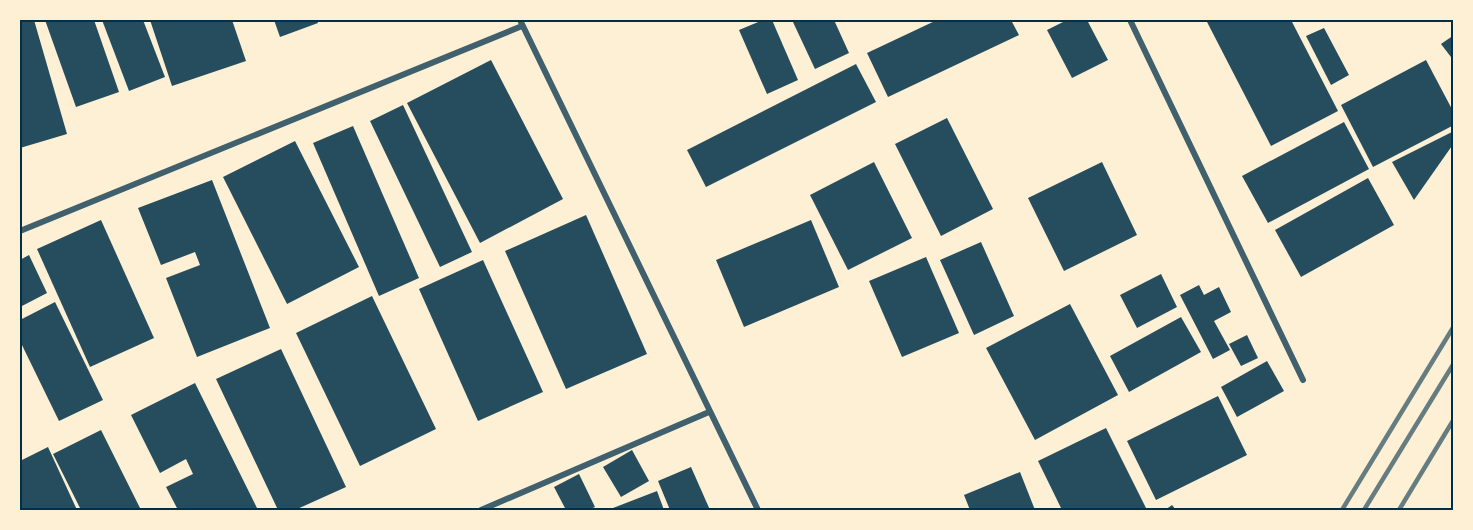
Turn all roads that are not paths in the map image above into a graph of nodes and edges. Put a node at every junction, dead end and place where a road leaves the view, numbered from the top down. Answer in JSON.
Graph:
{"nodes":[{"id":1,"x":1130,"y":20,"type":"edge"},
{"id":2,"x":521,"y":23,"type":"edge"},
{"id":3,"x":20,"y":231,"type":"edge"},
{"id":4,"x":1303,"y":380,"type":"dead end"},
{"id":5,"x":709,"y":412,"type":"junction"},
{"id":6,"x":481,"y":510,"type":"edge"},
{"id":7,"x":758,"y":510,"type":"edge"}],
"edges":[{"from":1,"to":4,"type":"street"},
{"from":2,"to":3,"type":"street"},
{"from":2,"to":5,"type":"street"},
{"from":5,"to":6,"type":"street"},
{"from":5,"to":7,"type":"street"}]}
